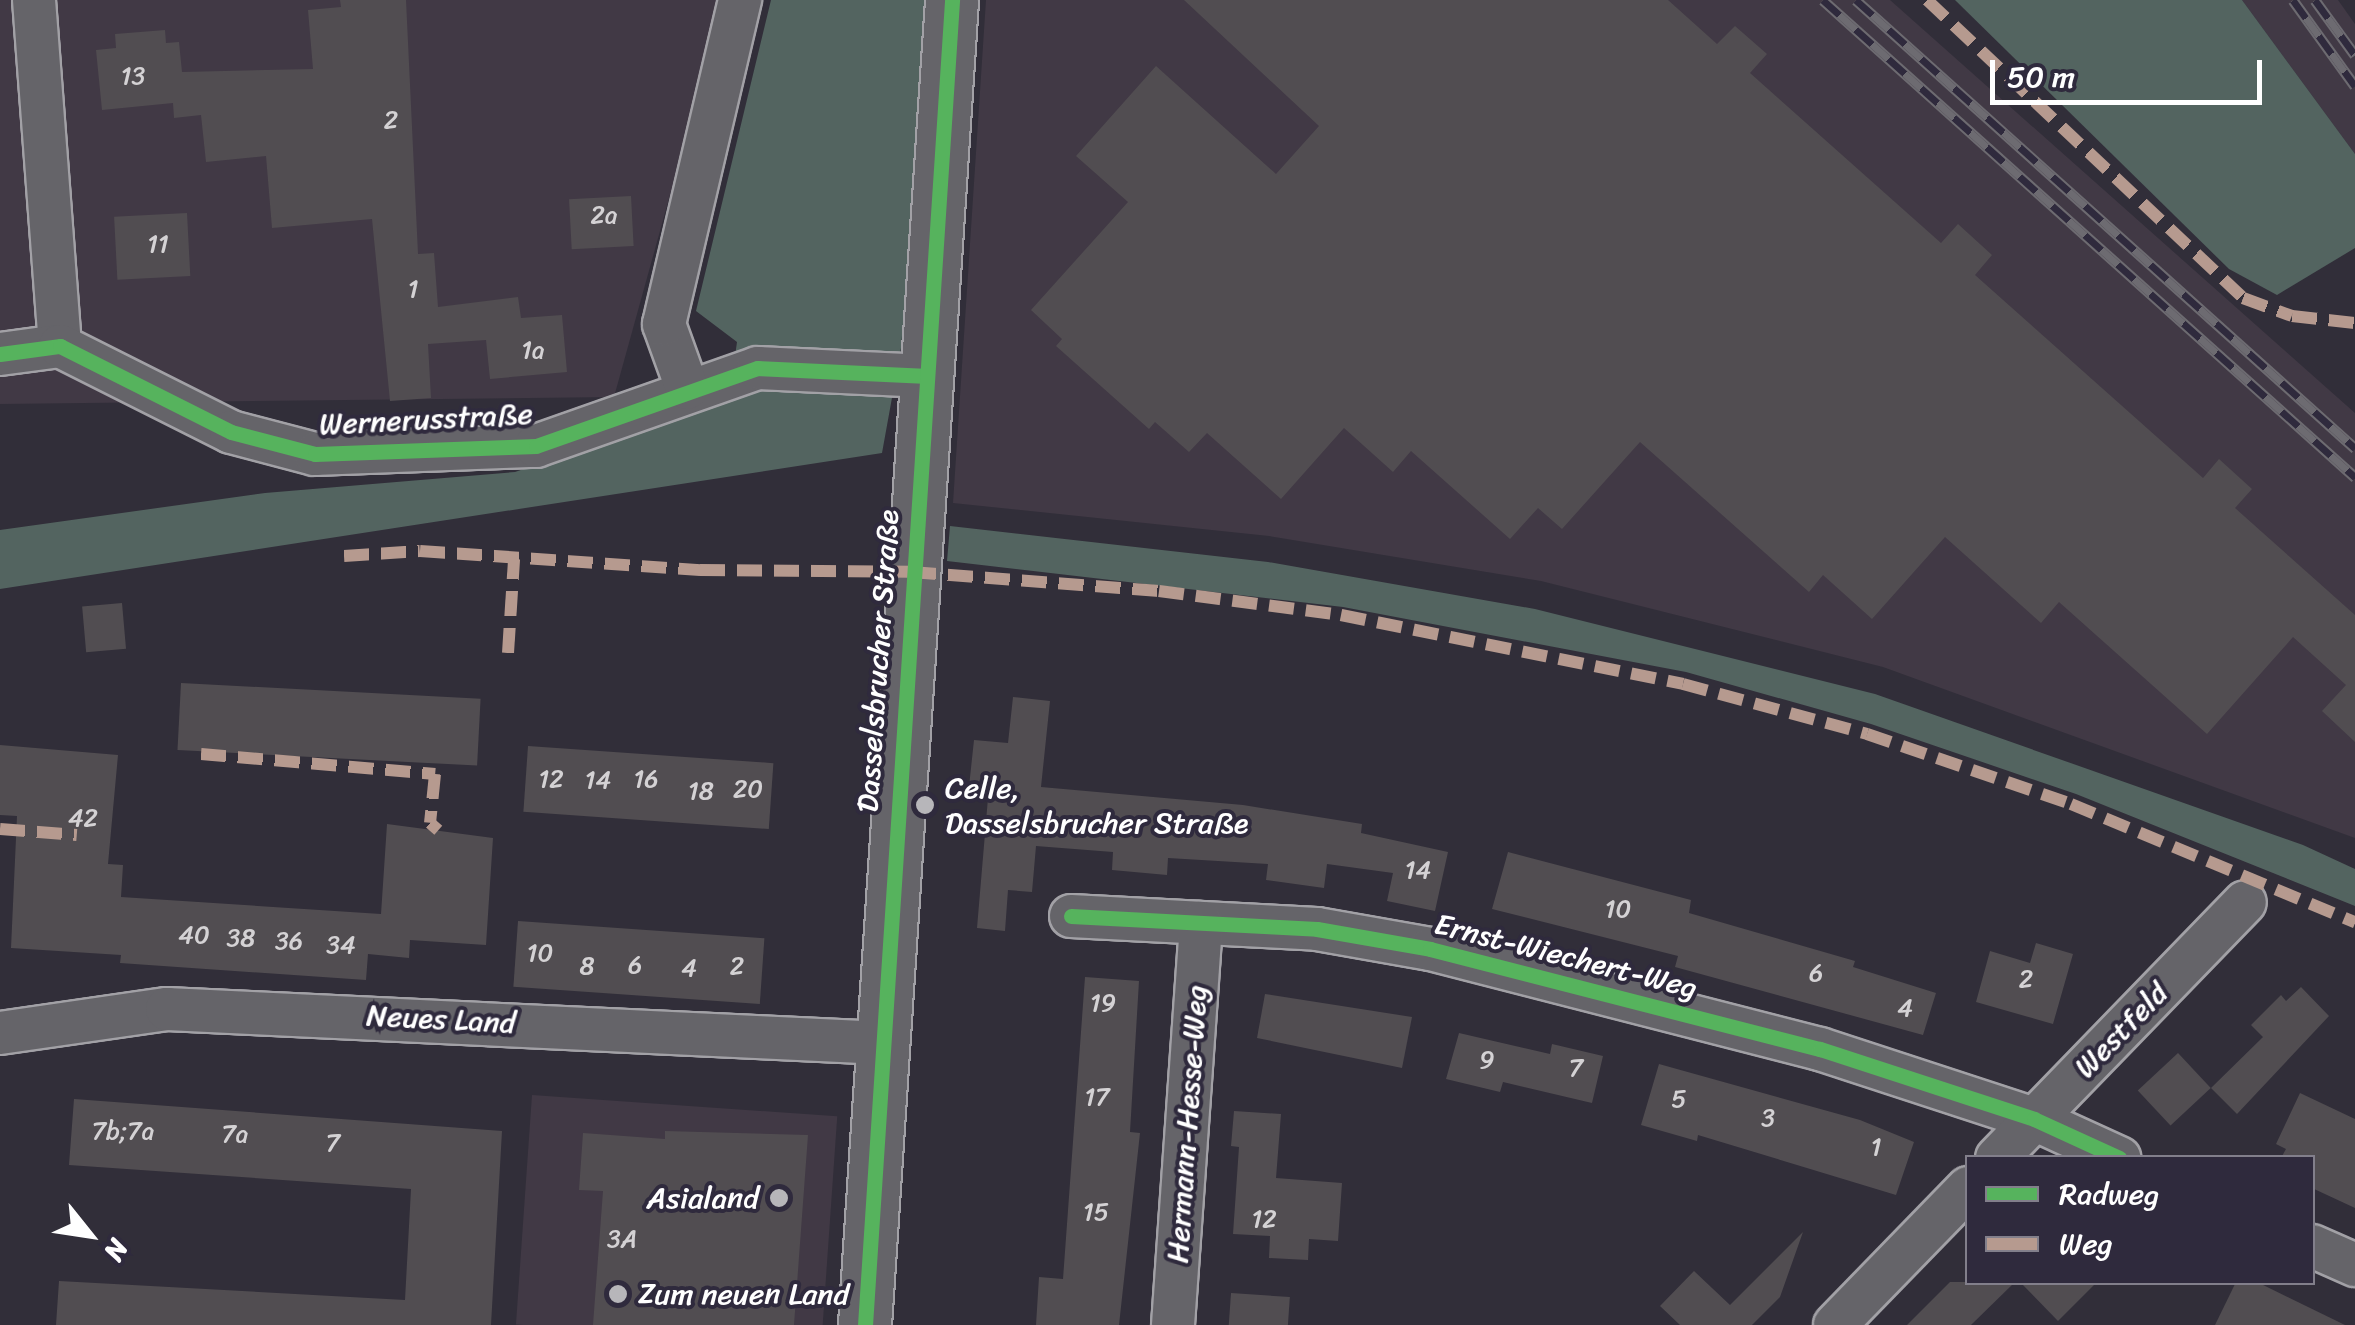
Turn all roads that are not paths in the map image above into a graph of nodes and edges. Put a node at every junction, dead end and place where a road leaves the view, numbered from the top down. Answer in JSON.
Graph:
{"nodes":[{"id":1,"x":34,"y":0,"type":"edge"},
{"id":2,"x":740,"y":0,"type":"edge"},
{"id":3,"x":952,"y":0,"type":"edge"},
{"id":4,"x":60,"y":346,"type":"junction"},
{"id":5,"x":0,"y":354,"type":"edge"},
{"id":6,"x":926,"y":376,"type":"junction"},
{"id":7,"x":688,"y":388,"type":"junction"},
{"id":8,"x":2245,"y":902,"type":"dead end"},
{"id":9,"x":1072,"y":916,"type":"dead end"},
{"id":10,"x":1202,"y":922,"type":"junction"},
{"id":11,"x":0,"y":1033,"type":"edge"},
{"id":12,"x":883,"y":1043,"type":"junction"},
{"id":13,"x":2034,"y":1119,"type":"junction"},
{"id":14,"x":2000,"y":1155,"type":"edge"},
{"id":15,"x":2112,"y":1155,"type":"edge"},
{"id":16,"x":1965,"y":1191,"type":"edge"},
{"id":17,"x":2315,"y":1247,"type":"edge"},
{"id":18,"x":2355,"y":1265,"type":"edge"},
{"id":19,"x":865,"y":1325,"type":"edge"},
{"id":20,"x":1173,"y":1325,"type":"edge"},
{"id":21,"x":1835,"y":1325,"type":"edge"}],
"edges":[{"from":1,"to":4,"type":"street"},
{"from":2,"to":7,"type":"street"},
{"from":3,"to":6,"type":"street","name":"Dasselsbrucher Straße"},
{"from":4,"to":5,"type":"street"},
{"from":4,"to":7,"type":"street","name":"Wernerusstraße"},
{"from":6,"to":7,"type":"street","name":"Wernerusstraße"},
{"from":6,"to":12,"type":"street","name":"Dasselsbrucher Straße"},
{"from":8,"to":13,"type":"street","name":"Westfeld"},
{"from":9,"to":10,"type":"street","name":"Ernst-Wiechert-Weg"},
{"from":10,"to":13,"type":"street","name":"Ernst-Wiechert-Weg"},
{"from":10,"to":20,"type":"street","name":"Hermann-Hesse-Weg"},
{"from":11,"to":12,"type":"street","name":"Neues Land"},
{"from":12,"to":19,"type":"street","name":"Dasselsbrucher Straße"},
{"from":13,"to":14,"type":"street","name":"Westfeld"},
{"from":13,"to":15,"type":"street","name":"Ernst-Wiechert-Weg"},
{"from":16,"to":21,"type":"street"},
{"from":17,"to":18,"type":"street"}]}
